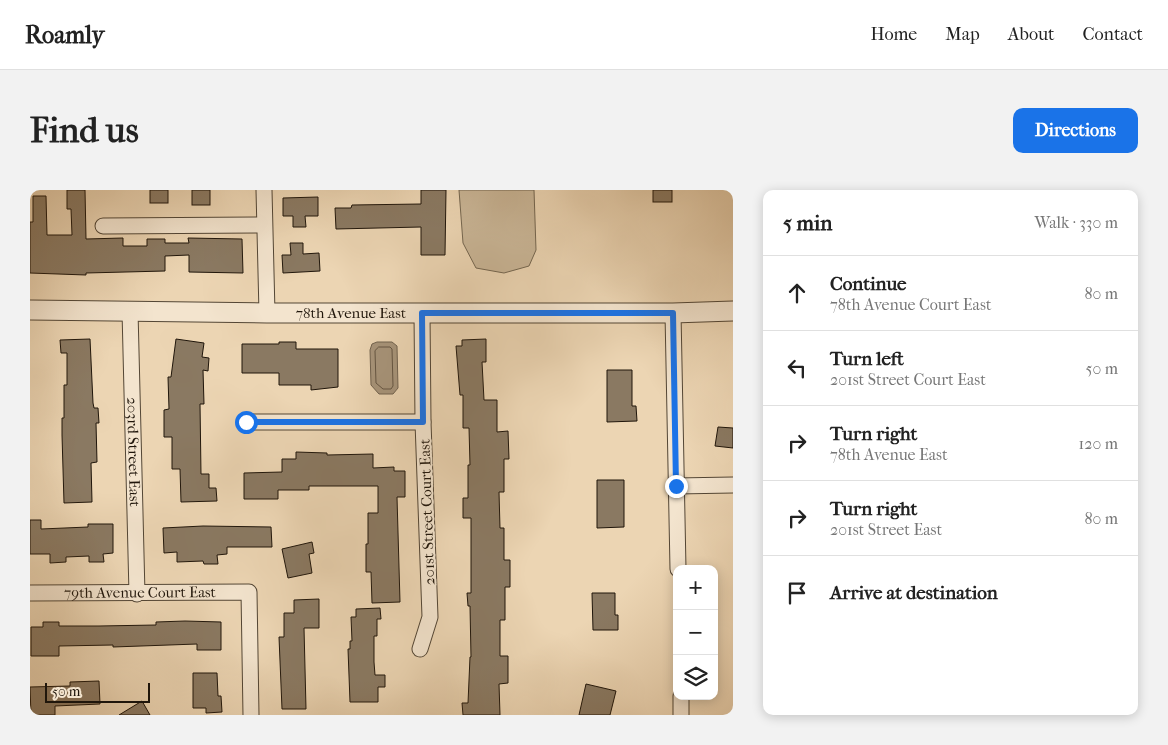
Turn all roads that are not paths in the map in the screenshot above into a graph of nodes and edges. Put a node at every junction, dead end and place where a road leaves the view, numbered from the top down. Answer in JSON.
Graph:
{"nodes":[{"id":1,"x":264,"y":190,"type":"edge"},
{"id":2,"x":264,"y":225,"type":"junction"},
{"id":3,"x":103,"y":226,"type":"dead end"},
{"id":4,"x":30,"y":310,"type":"edge"},
{"id":5,"x":130,"y":311,"type":"junction"},
{"id":6,"x":733,"y":311,"type":"edge"},
{"id":7,"x":422,"y":313,"type":"junction"},
{"id":8,"x":673,"y":313,"type":"junction"},
{"id":9,"x":266,"y":314,"type":"junction"},
{"id":10,"x":246,"y":422,"type":"dead end"},
{"id":11,"x":423,"y":422,"type":"junction"},
{"id":12,"x":733,"y":485,"type":"edge"},
{"id":13,"x":676,"y":486,"type":"junction"},
{"id":14,"x":678,"y":565,"type":"edge"},
{"id":15,"x":30,"y":593,"type":"edge"},
{"id":16,"x":137,"y":594,"type":"junction"},
{"id":17,"x":420,"y":649,"type":"dead end"},
{"id":18,"x":681,"y":700,"type":"edge"},
{"id":19,"x":251,"y":715,"type":"edge"},
{"id":20,"x":682,"y":715,"type":"edge"}],
"edges":[{"from":1,"to":2,"type":"street"},
{"from":2,"to":3,"type":"street"},
{"from":2,"to":9,"type":"street"},
{"from":4,"to":5,"type":"street","name":"78th Avenue East"},
{"from":5,"to":9,"type":"street","name":"78th Avenue East"},
{"from":5,"to":16,"type":"street","name":"203rd Street East"},
{"from":6,"to":8,"type":"street","name":"78th Avenue East"},
{"from":7,"to":8,"type":"street","name":"78th Avenue East"},
{"from":7,"to":9,"type":"street","name":"78th Avenue East"},
{"from":7,"to":11,"type":"street","name":"201st Street Court East"},
{"from":8,"to":13,"type":"street"},
{"from":10,"to":11,"type":"street"},
{"from":11,"to":17,"type":"street","name":"201st Street Court East"},
{"from":12,"to":13,"type":"street"},
{"from":13,"to":14,"type":"street"},
{"from":15,"to":16,"type":"street","name":"79th Avenue Court East"},
{"from":16,"to":19,"type":"street","name":"79th Avenue Court East"},
{"from":18,"to":20,"type":"street"}]}
